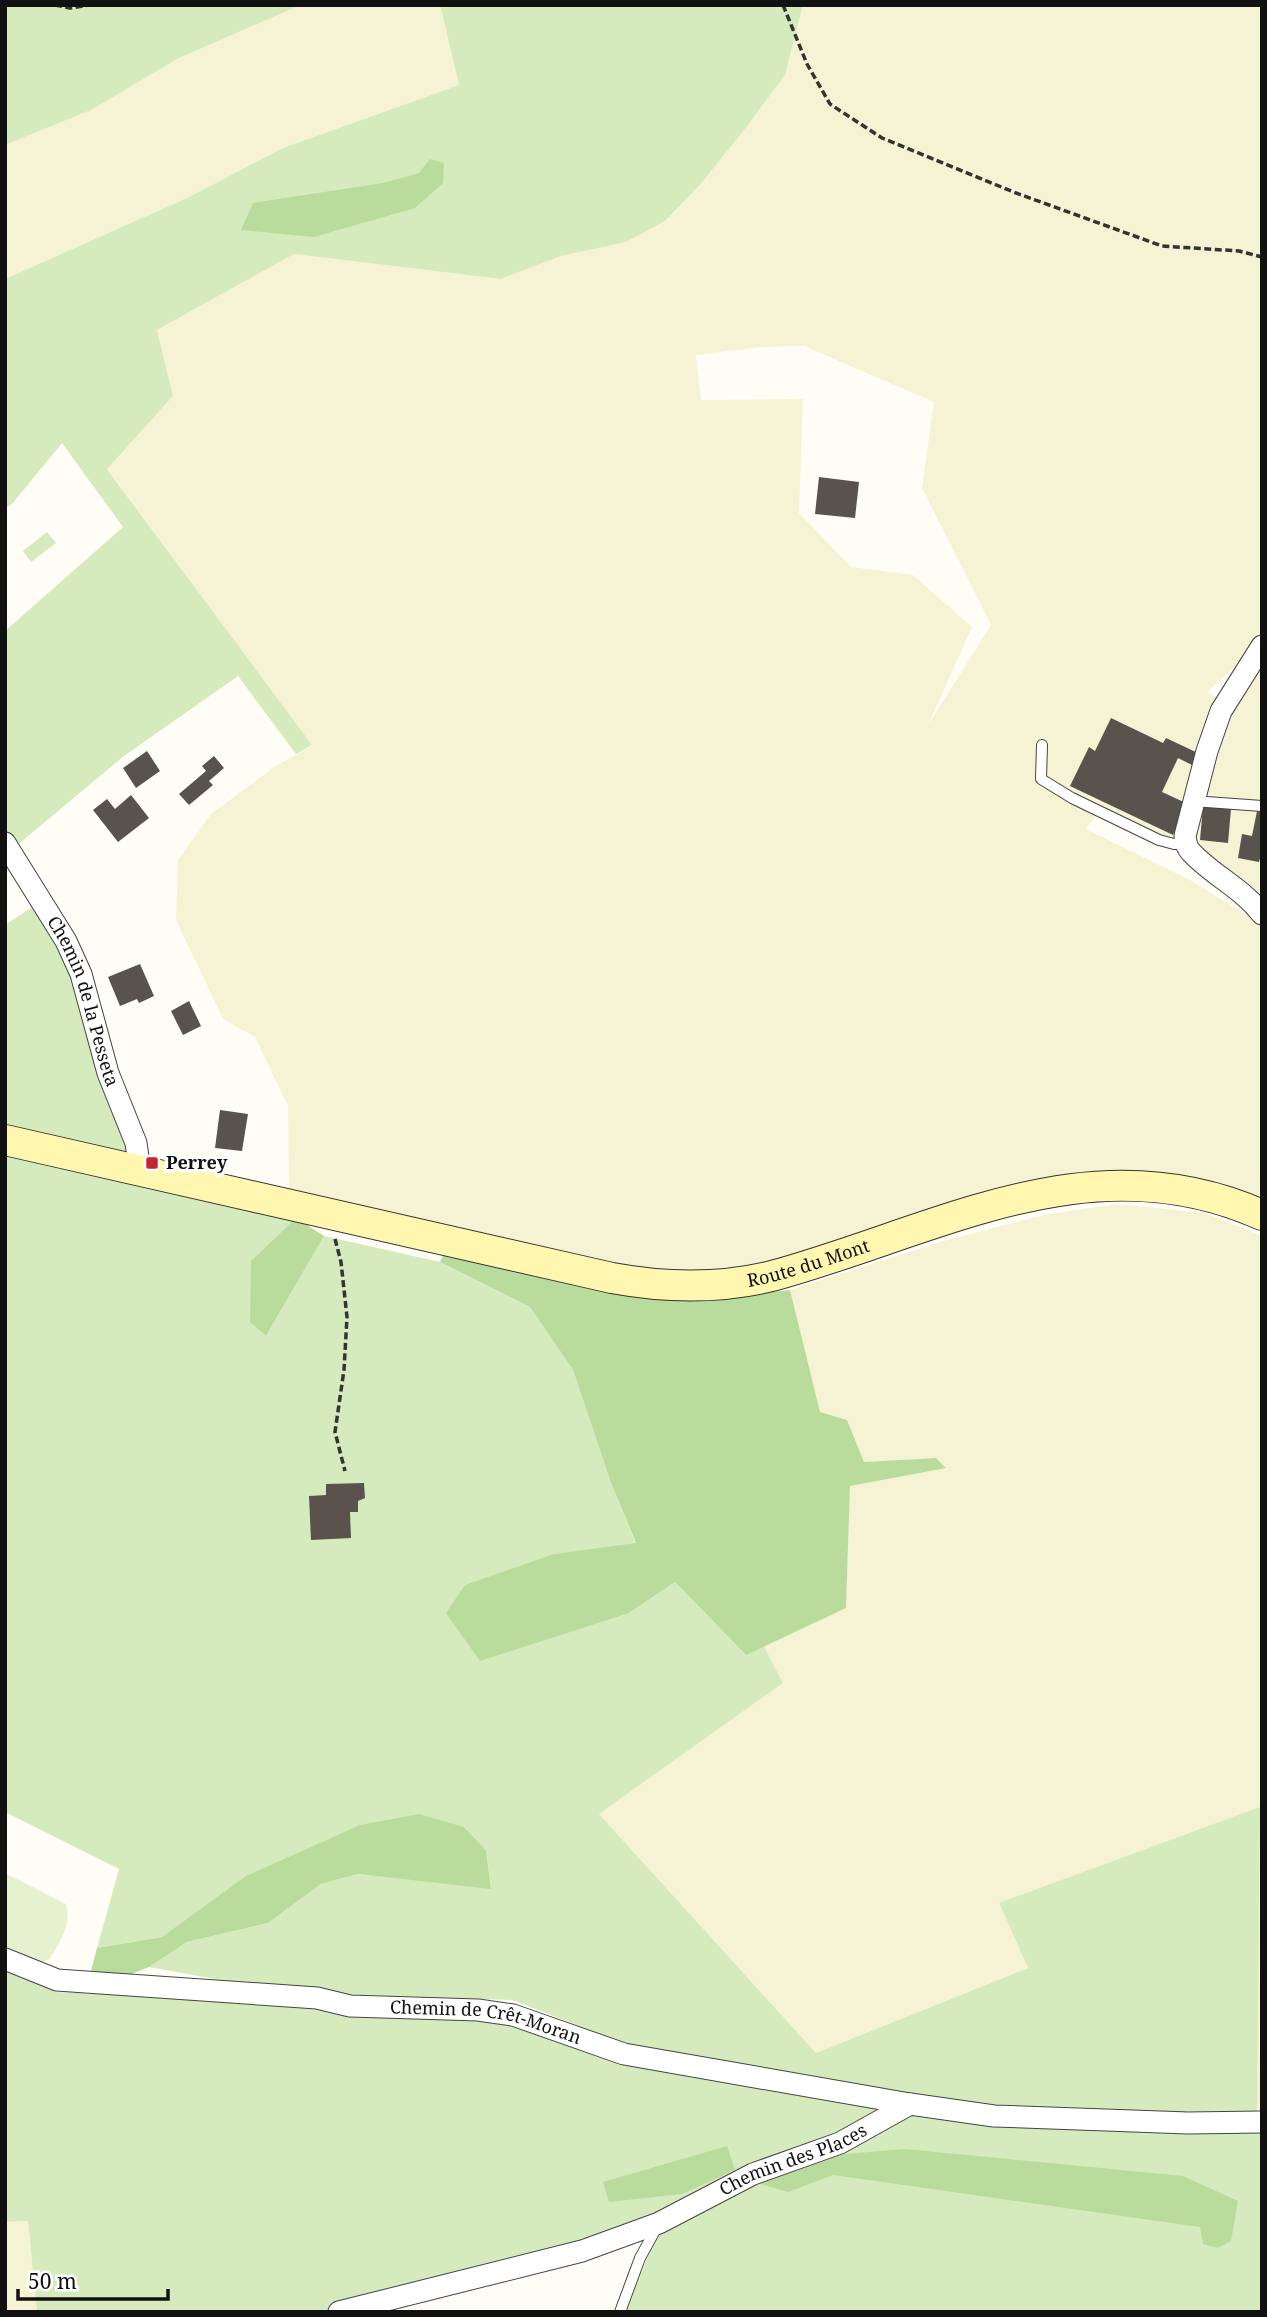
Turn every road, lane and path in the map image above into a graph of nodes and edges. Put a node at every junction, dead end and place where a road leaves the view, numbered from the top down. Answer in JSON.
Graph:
{"nodes":[{"id":1,"x":55,"y":5,"type":"edge"},
{"id":2,"x":90,"y":5,"type":"edge"},
{"id":3,"x":783,"y":5,"type":"edge"},
{"id":4,"x":1262,"y":257,"type":"edge"},
{"id":5,"x":1262,"y":646,"type":"edge"},
{"id":6,"x":1042,"y":745,"type":"dead end"},
{"id":7,"x":1193,"y":801,"type":"junction"},
{"id":8,"x":1262,"y":806,"type":"edge"},
{"id":9,"x":5,"y":843,"type":"edge"},
{"id":10,"x":1186,"y":844,"type":"junction"},
{"id":11,"x":1262,"y":914,"type":"edge"},
{"id":12,"x":5,"y":1140,"type":"edge"},
{"id":13,"x":139,"y":1171,"type":"junction"},
{"id":14,"x":1262,"y":1215,"type":"edge"},
{"id":15,"x":339,"y":1216,"type":"junction"},
{"id":16,"x":345,"y":1471,"type":"dead end"},
{"id":17,"x":5,"y":1959,"type":"edge"},
{"id":18,"x":910,"y":2104,"type":"junction"},
{"id":19,"x":1262,"y":2122,"type":"edge"},
{"id":20,"x":659,"y":2223,"type":"junction"},
{"id":21,"x":339,"y":2312,"type":"edge"},
{"id":22,"x":620,"y":2312,"type":"edge"}],
"edges":[{"from":1,"to":2,"type":"path"},
{"from":3,"to":4,"type":"path"},
{"from":5,"to":7,"type":"street"},
{"from":6,"to":10,"type":"lane"},
{"from":7,"to":8,"type":"lane"},
{"from":7,"to":10,"type":"street"},
{"from":9,"to":13,"type":"street","name":"Chemin de la Pesseta"},
{"from":10,"to":11,"type":"street"},
{"from":12,"to":13,"type":"main road","name":"Route du Mont"},
{"from":13,"to":15,"type":"main road","name":"Route du Mont"},
{"from":14,"to":15,"type":"main road","name":"Route du Mont"},
{"from":15,"to":16,"type":"path"},
{"from":17,"to":18,"type":"street","name":"Chemin de Crêt-Moran"},
{"from":18,"to":19,"type":"street"},
{"from":18,"to":20,"type":"street","name":"Chemin des Places"},
{"from":20,"to":21,"type":"street","name":"Chemin des Places"},
{"from":20,"to":22,"type":"lane"}]}
